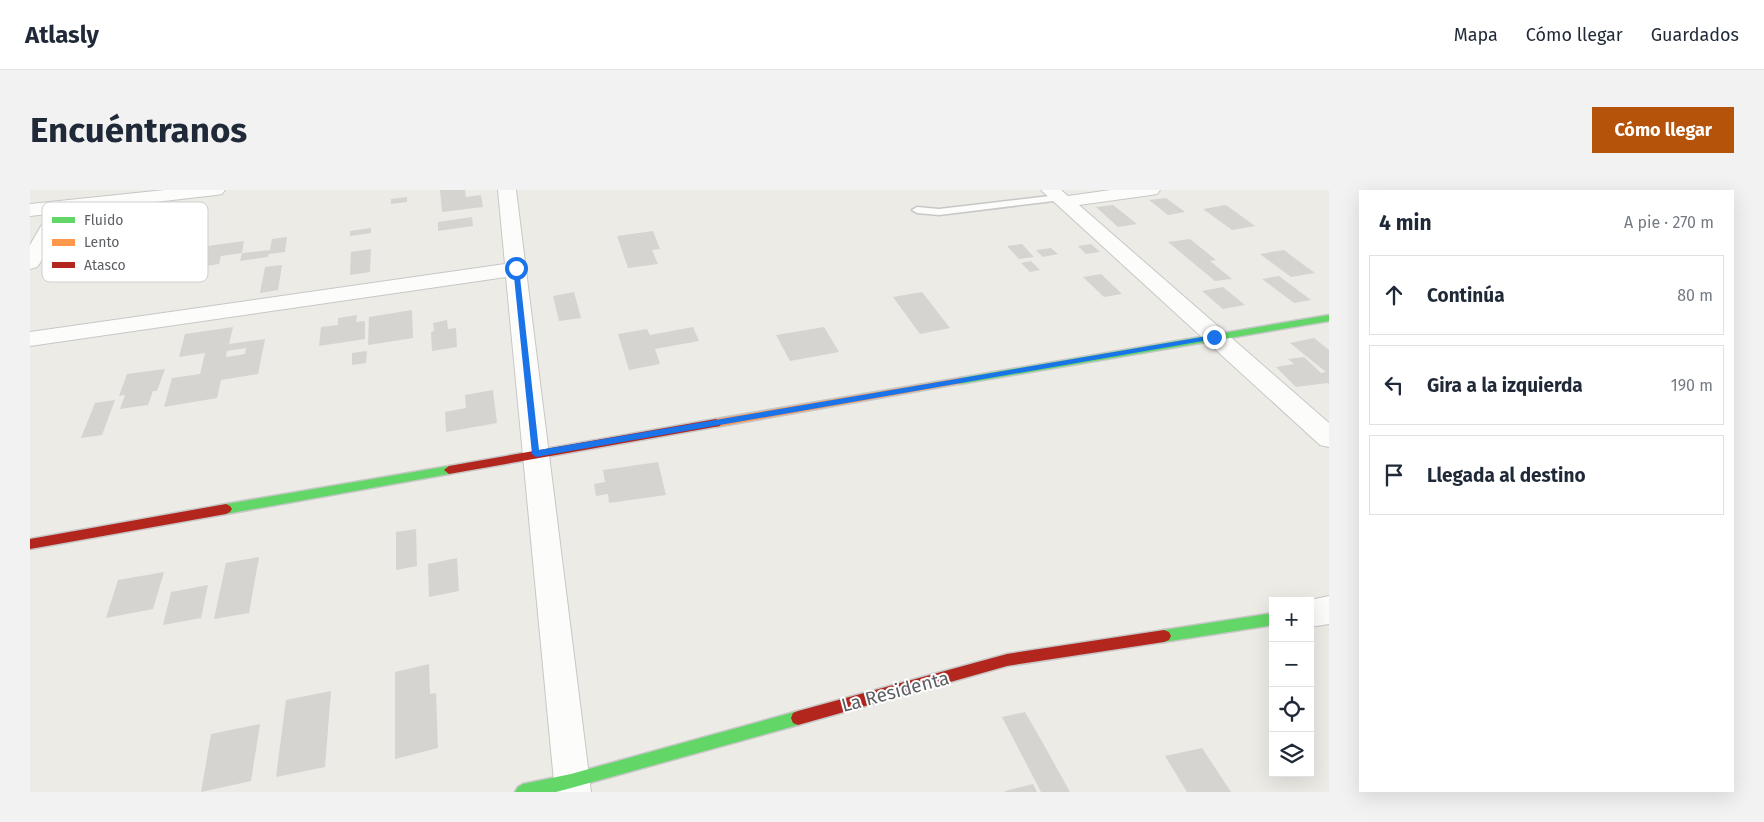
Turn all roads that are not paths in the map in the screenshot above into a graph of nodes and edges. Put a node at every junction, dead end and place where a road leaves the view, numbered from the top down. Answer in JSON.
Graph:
{"nodes":[{"id":1,"x":216,"y":190,"type":"edge"},
{"id":2,"x":507,"y":190,"type":"edge"},
{"id":3,"x":1152,"y":190,"type":"edge"},
{"id":4,"x":152,"y":194,"type":"edge"},
{"id":5,"x":1057,"y":197,"type":"edge"},
{"id":6,"x":96,"y":202,"type":"edge"},
{"id":7,"x":917,"y":210,"type":"dead end"},
{"id":8,"x":42,"y":241,"type":"edge"},
{"id":9,"x":30,"y":263,"type":"edge"},
{"id":10,"x":516,"y":268,"type":"junction"},
{"id":11,"x":1329,"y":318,"type":"edge"},
{"id":12,"x":1214,"y":337,"type":"junction"},
{"id":13,"x":30,"y":339,"type":"edge"},
{"id":14,"x":1329,"y":438,"type":"edge"},
{"id":15,"x":536,"y":454,"type":"junction"},
{"id":16,"x":30,"y":544,"type":"edge"},
{"id":17,"x":1329,"y":610,"type":"edge"},
{"id":18,"x":1314,"y":612,"type":"edge"},
{"id":19,"x":1269,"y":620,"type":"edge"},
{"id":20,"x":572,"y":786,"type":"edge"},
{"id":21,"x":523,"y":792,"type":"edge"}],
"edges":[{"from":1,"to":4,"type":"street"},
{"from":2,"to":10,"type":"street"},
{"from":3,"to":5,"type":"street"},
{"from":4,"to":6,"type":"street"},
{"from":5,"to":7,"type":"lane"},
{"from":5,"to":12,"type":"street"},
{"from":8,"to":9,"type":"street"},
{"from":10,"to":13,"type":"street"},
{"from":10,"to":15,"type":"street"},
{"from":11,"to":12,"type":"street"},
{"from":12,"to":14,"type":"street"},
{"from":12,"to":15,"type":"street"},
{"from":15,"to":16,"type":"street"},
{"from":15,"to":20,"type":"street"},
{"from":17,"to":18,"type":"street"},
{"from":19,"to":20,"type":"street","name":"La Residenta"},
{"from":20,"to":21,"type":"street","name":"La Residenta"}]}
